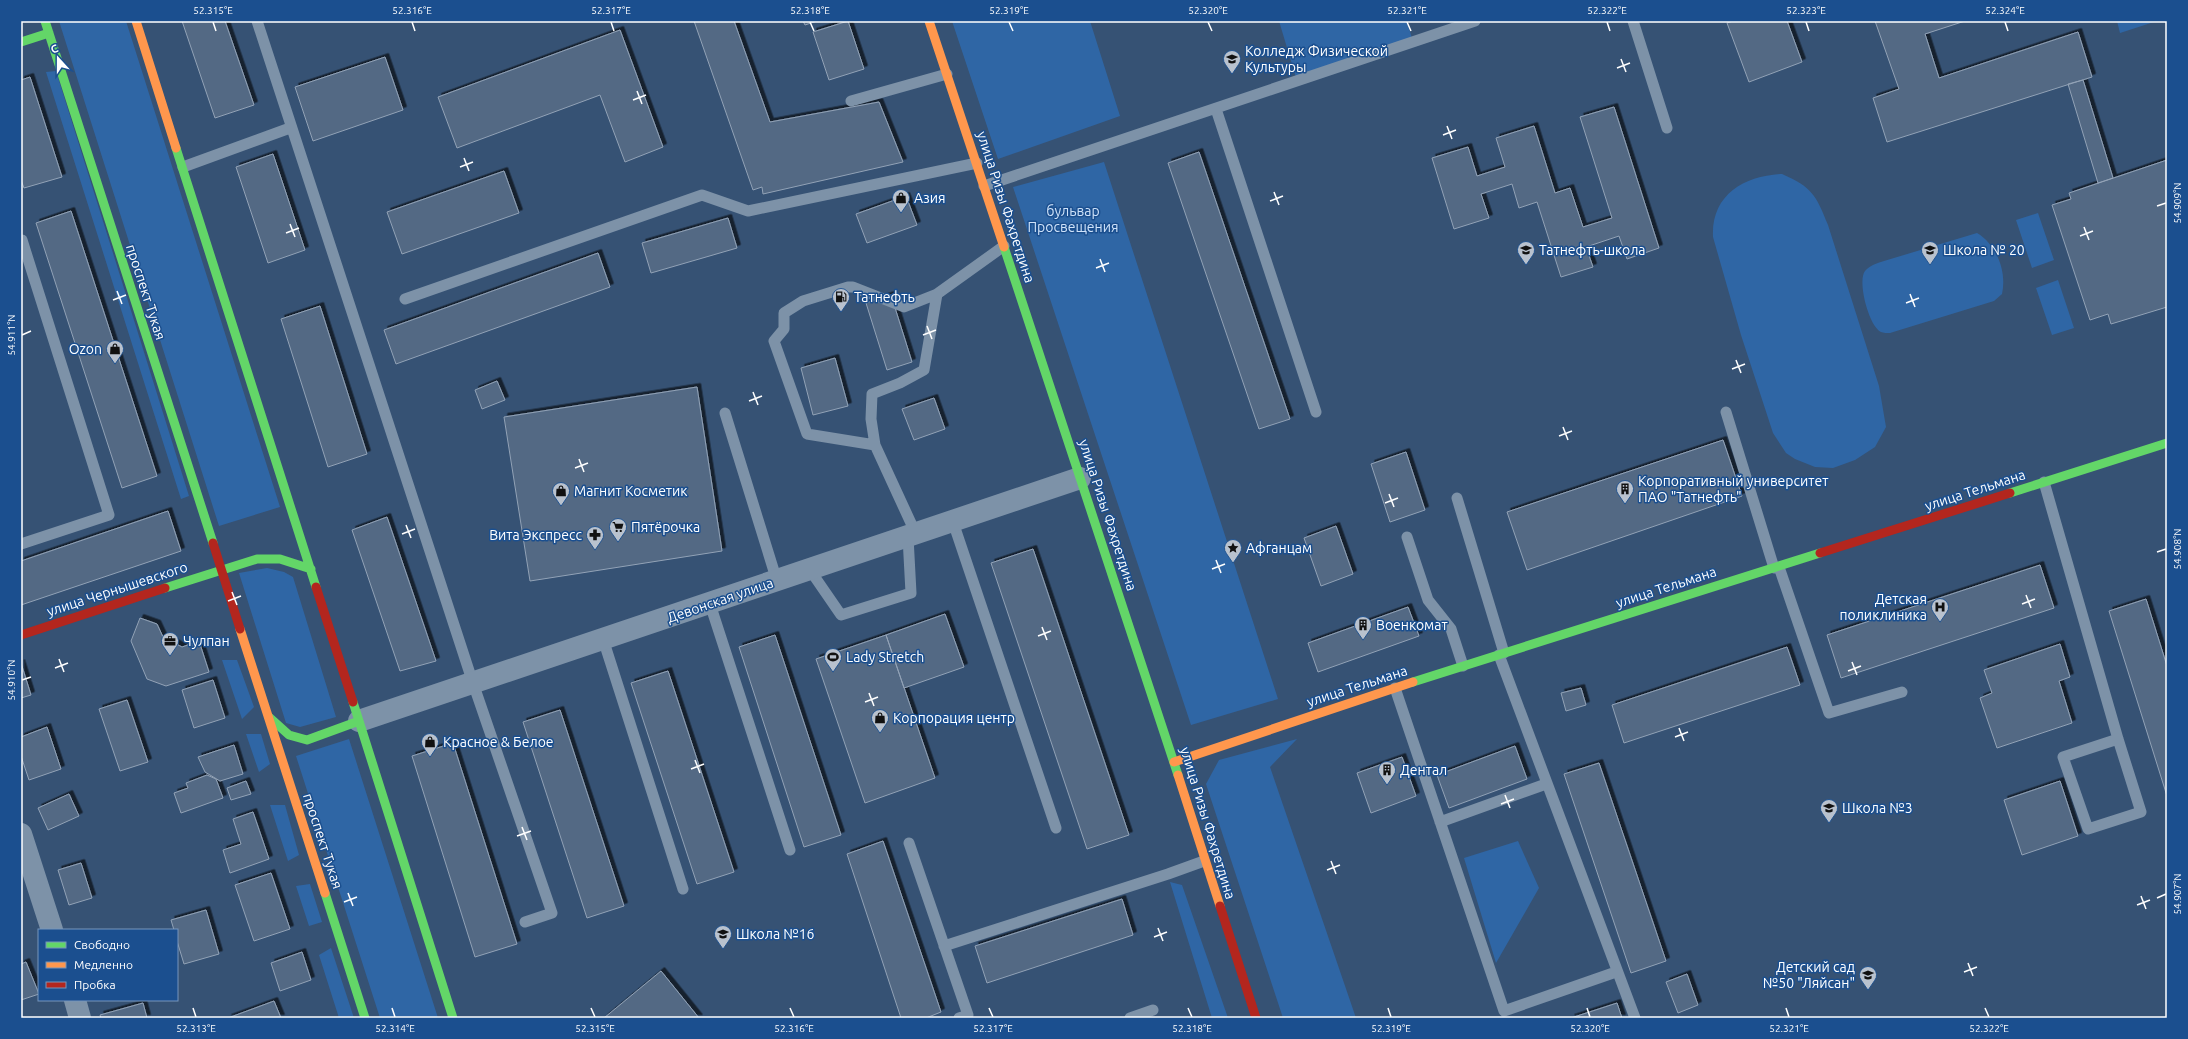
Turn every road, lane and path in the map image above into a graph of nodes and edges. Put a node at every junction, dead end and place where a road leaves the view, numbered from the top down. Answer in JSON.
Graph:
{"nodes":[{"id":1,"x":45,"y":21,"type":"edge"},
{"id":2,"x":136,"y":21,"type":"edge"},
{"id":3,"x":257,"y":21,"type":"edge"},
{"id":4,"x":930,"y":21,"type":"edge"},
{"id":5,"x":1475,"y":21,"type":"edge"},
{"id":6,"x":1633,"y":21,"type":"edge"},
{"id":7,"x":49,"y":33,"type":"junction"},
{"id":8,"x":21,"y":42,"type":"edge"},
{"id":9,"x":947,"y":74,"type":"junction"},
{"id":10,"x":851,"y":101,"type":"dead end"},
{"id":11,"x":1216,"y":109,"type":"junction"},
{"id":12,"x":290,"y":128,"type":"junction"},
{"id":13,"x":1667,"y":128,"type":"dead end"},
{"id":14,"x":977,"y":163,"type":"junction"},
{"id":15,"x":183,"y":166,"type":"junction"},
{"id":16,"x":984,"y":186,"type":"junction"},
{"id":17,"x":22,"y":240,"type":"edge"},
{"id":18,"x":1004,"y":246,"type":"junction"},
{"id":19,"x":937,"y":294,"type":"junction"},
{"id":20,"x":405,"y":298,"type":"dead end"},
{"id":21,"x":1316,"y":412,"type":"dead end"},
{"id":22,"x":1726,"y":412,"type":"dead end"},
{"id":23,"x":726,"y":413,"type":"dead end"},
{"id":24,"x":2167,"y":444,"type":"edge"},
{"id":25,"x":875,"y":445,"type":"junction"},
{"id":26,"x":1080,"y":478,"type":"junction"},
{"id":27,"x":2044,"y":482,"type":"junction"},
{"id":28,"x":1457,"y":498,"type":"dead end"},
{"id":29,"x":953,"y":522,"type":"junction"},
{"id":30,"x":912,"y":535,"type":"junction"},
{"id":31,"x":1407,"y":537,"type":"dead end"},
{"id":32,"x":21,"y":544,"type":"edge"},
{"id":33,"x":1776,"y":567,"type":"junction"},
{"id":34,"x":310,"y":568,"type":"junction"},
{"id":35,"x":810,"y":570,"type":"junction"},
{"id":36,"x":221,"y":571,"type":"junction"},
{"id":37,"x":776,"y":581,"type":"junction"},
{"id":38,"x":710,"y":604,"type":"junction"},
{"id":39,"x":21,"y":635,"type":"edge"},
{"id":40,"x":603,"y":639,"type":"junction"},
{"id":41,"x":1502,"y":654,"type":"junction"},
{"id":42,"x":1463,"y":666,"type":"junction"},
{"id":43,"x":473,"y":683,"type":"junction"},
{"id":44,"x":1395,"y":688,"type":"junction"},
{"id":45,"x":1902,"y":692,"type":"dead end"},
{"id":46,"x":269,"y":717,"type":"junction"},
{"id":47,"x":359,"y":721,"type":"junction"},
{"id":48,"x":2118,"y":740,"type":"junction"},
{"id":49,"x":1174,"y":762,"type":"junction"},
{"id":50,"x":1546,"y":784,"type":"junction"},
{"id":51,"x":1440,"y":822,"type":"junction"},
{"id":52,"x":1056,"y":828,"type":"dead end"},
{"id":53,"x":21,"y":834,"type":"edge"},
{"id":54,"x":909,"y":843,"type":"dead end"},
{"id":55,"x":790,"y":850,"type":"dead end"},
{"id":56,"x":1204,"y":861,"type":"junction"},
{"id":57,"x":683,"y":889,"type":"dead end"},
{"id":58,"x":525,"y":922,"type":"dead end"},
{"id":59,"x":52,"y":929,"type":"edge"},
{"id":60,"x":944,"y":946,"type":"junction"},
{"id":61,"x":1616,"y":972,"type":"junction"},
{"id":62,"x":74,"y":1001,"type":"edge"},
{"id":63,"x":1153,"y":1010,"type":"dead end"},
{"id":64,"x":80,"y":1018,"type":"edge"},
{"id":65,"x":365,"y":1018,"type":"edge"},
{"id":66,"x":453,"y":1018,"type":"edge"},
{"id":67,"x":959,"y":1018,"type":"edge"},
{"id":68,"x":1130,"y":1018,"type":"edge"},
{"id":69,"x":1256,"y":1018,"type":"edge"},
{"id":70,"x":1635,"y":1018,"type":"edge"}],
"edges":[{"from":1,"to":7,"type":"main road","name":"проспект Тукая"},
{"from":2,"to":15,"type":"main road"},
{"from":3,"to":12,"type":"lane"},
{"from":4,"to":9,"type":"main road","name":"улица Ризы Фахретдина"},
{"from":5,"to":11,"type":"lane"},
{"from":6,"to":13,"type":"lane"},
{"from":7,"to":8,"type":"main road"},
{"from":7,"to":36,"type":"main road","name":"проспект Тукая"},
{"from":9,"to":10,"type":"lane"},
{"from":9,"to":14,"type":"main road","name":"улица Ризы Фахретдина"},
{"from":11,"to":16,"type":"lane"},
{"from":11,"to":21,"type":"lane"},
{"from":12,"to":15,"type":"lane"},
{"from":12,"to":43,"type":"lane"},
{"from":14,"to":16,"type":"main road","name":"улица Ризы Фахретдина"},
{"from":14,"to":20,"type":"lane"},
{"from":15,"to":34,"type":"main road"},
{"from":16,"to":18,"type":"main road","name":"улица Ризы Фахретдина"},
{"from":17,"to":32,"type":"lane"},
{"from":18,"to":19,"type":"lane"},
{"from":18,"to":26,"type":"main road","name":"улица Ризы Фахретдина"},
{"from":19,"to":25,"type":"lane"},
{"from":19,"to":25,"type":"lane"},
{"from":22,"to":33,"type":"lane"},
{"from":23,"to":37,"type":"lane"},
{"from":24,"to":27,"type":"main road","name":"улица Тельмана"},
{"from":25,"to":30,"type":"lane"},
{"from":26,"to":29,"type":"street","name":"Девонская улица"},
{"from":26,"to":49,"type":"main road","name":"улица Ризы Фахретдина"},
{"from":27,"to":33,"type":"main road","name":"улица Тельмана"},
{"from":27,"to":48,"type":"lane"},
{"from":28,"to":41,"type":"lane"},
{"from":29,"to":30,"type":"street","name":"Девонская улица"},
{"from":29,"to":52,"type":"lane"},
{"from":30,"to":35,"type":"street","name":"Девонская улица"},
{"from":30,"to":35,"type":"lane"},
{"from":31,"to":42,"type":"lane"},
{"from":33,"to":41,"type":"main road","name":"улица Тельмана"},
{"from":33,"to":45,"type":"lane"},
{"from":34,"to":36,"type":"main road"},
{"from":34,"to":47,"type":"main road"},
{"from":35,"to":37,"type":"street","name":"Девонская улица"},
{"from":36,"to":39,"type":"main road","name":"улица Чернышевского"},
{"from":36,"to":46,"type":"main road","name":"проспект Тукая"},
{"from":37,"to":38,"type":"street","name":"Девонская улица"},
{"from":38,"to":40,"type":"street","name":"Девонская улица"},
{"from":38,"to":55,"type":"lane"},
{"from":40,"to":43,"type":"street","name":"Девонская улица"},
{"from":40,"to":57,"type":"lane"},
{"from":41,"to":42,"type":"main road","name":"улица Тельмана"},
{"from":41,"to":50,"type":"lane"},
{"from":42,"to":44,"type":"main road","name":"улица Тельмана"},
{"from":43,"to":47,"type":"street","name":"Девонская улица"},
{"from":43,"to":58,"type":"lane"},
{"from":44,"to":49,"type":"main road","name":"улица Тельмана"},
{"from":44,"to":51,"type":"lane"},
{"from":46,"to":47,"type":"main road","name":"проспект Тукая"},
{"from":46,"to":65,"type":"main road","name":"проспект Тукая"},
{"from":47,"to":66,"type":"main road"},
{"from":48,"to":48,"type":"lane"},
{"from":49,"to":56,"type":"main road","name":"улица Ризы Фахретдина"},
{"from":50,"to":51,"type":"lane"},
{"from":50,"to":61,"type":"lane"},
{"from":51,"to":61,"type":"lane"},
{"from":53,"to":59,"type":"street"},
{"from":54,"to":60,"type":"lane"},
{"from":56,"to":60,"type":"lane"},
{"from":56,"to":69,"type":"main road","name":"улица Ризы Фахретдина"},
{"from":60,"to":67,"type":"lane"},
{"from":61,"to":70,"type":"lane"},
{"from":62,"to":64,"type":"street"},
{"from":63,"to":68,"type":"lane"}]}
